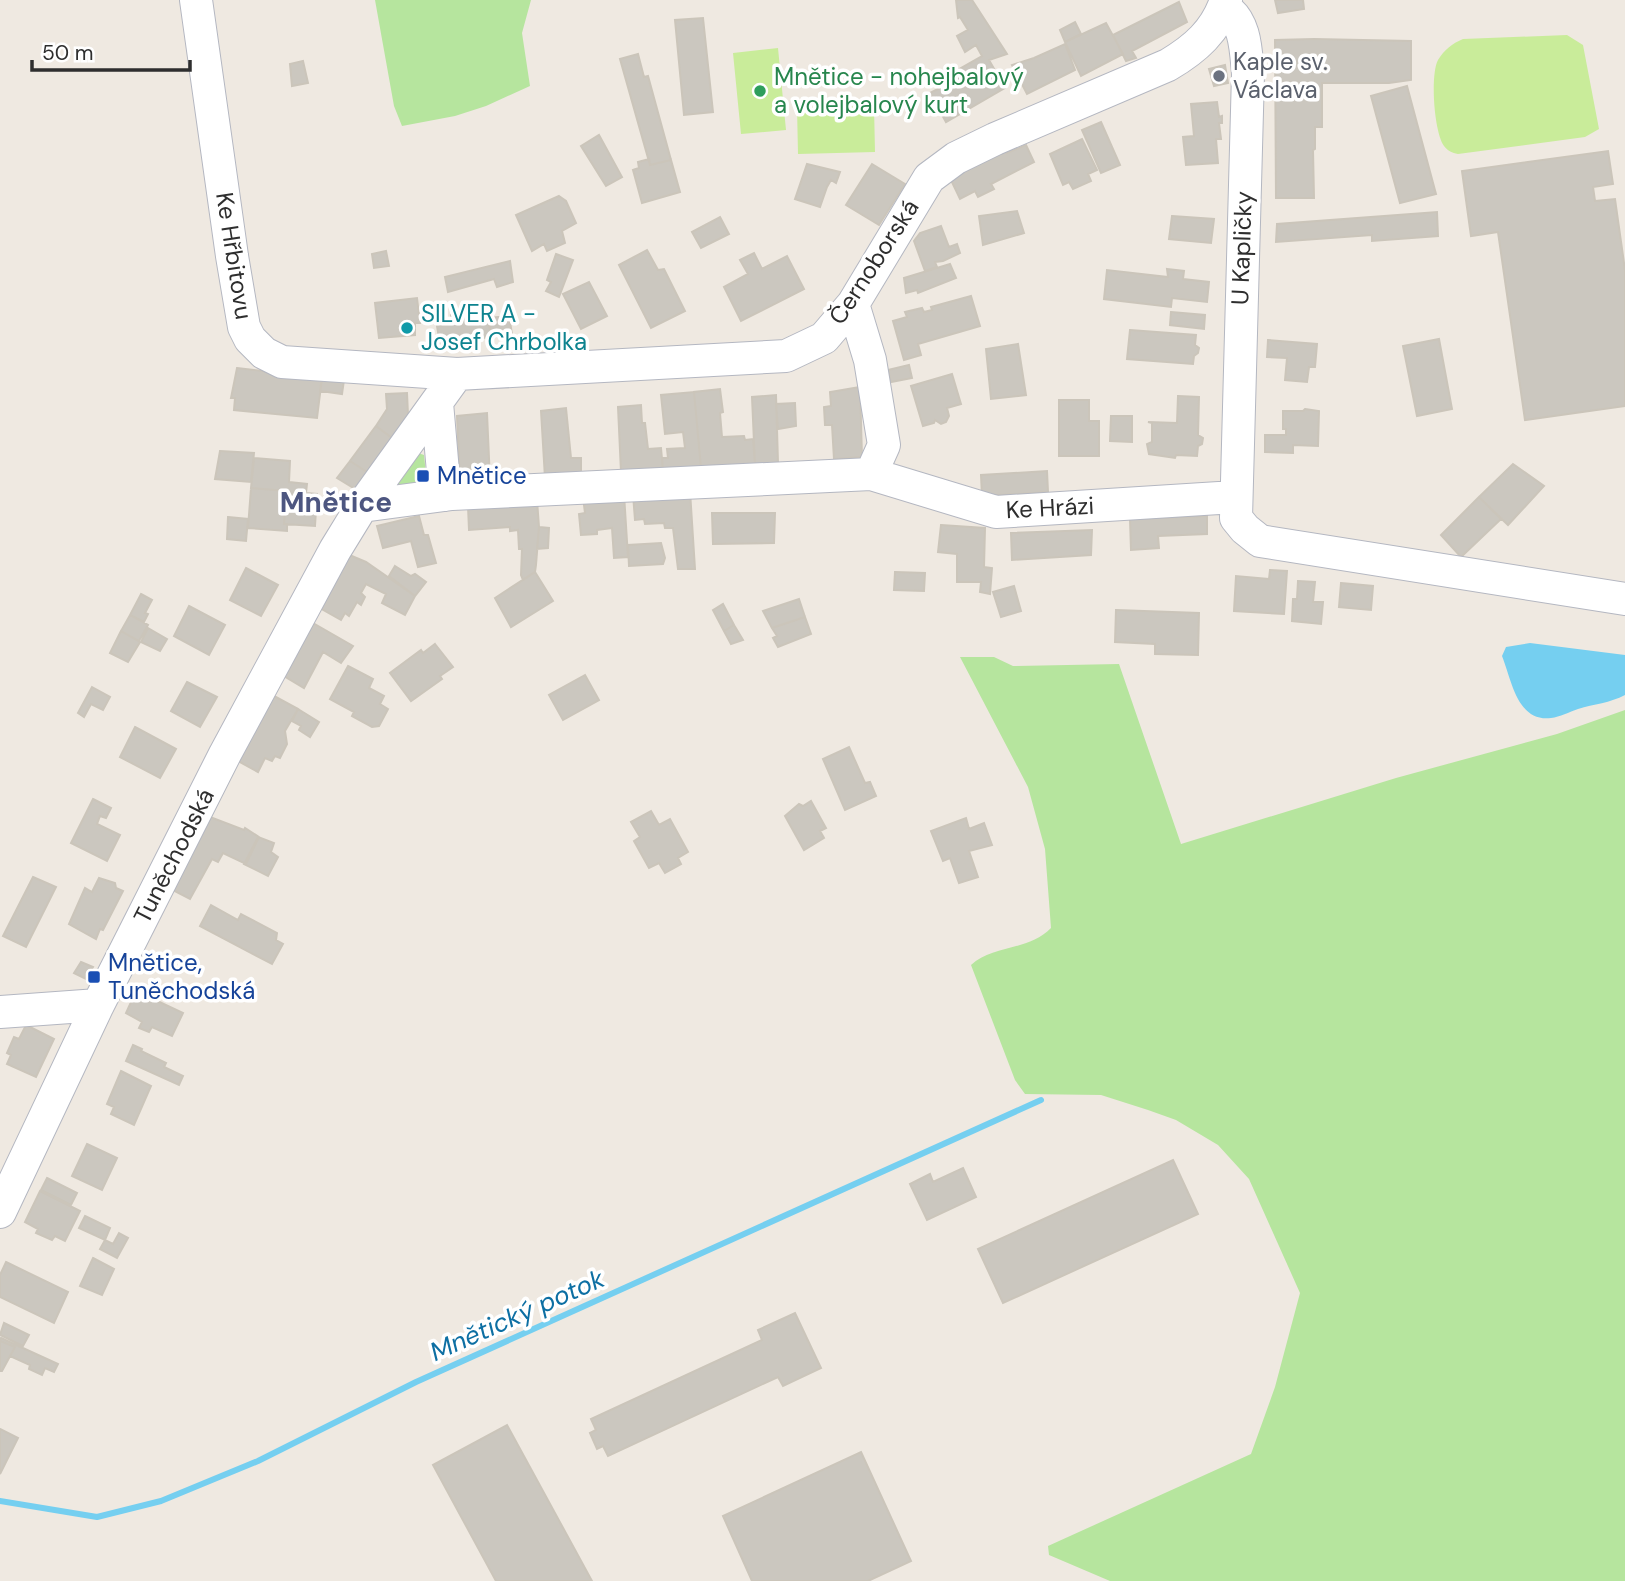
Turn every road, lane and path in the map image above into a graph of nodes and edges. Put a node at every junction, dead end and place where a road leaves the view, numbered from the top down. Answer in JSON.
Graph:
{"nodes":[{"id":1,"x":196,"y":0,"type":"edge"},
{"id":2,"x":1225,"y":4,"type":"edge"},
{"id":3,"x":853,"y":304,"type":"junction"},
{"id":4,"x":457,"y":374,"type":"junction"},
{"id":5,"x":437,"y":403,"type":"junction"},
{"id":6,"x":871,"y":474,"type":"junction"},
{"id":7,"x":444,"y":495,"type":"junction"},
{"id":8,"x":1235,"y":497,"type":"junction"},
{"id":9,"x":362,"y":506,"type":"junction"},
{"id":10,"x":1625,"y":599,"type":"edge"},
{"id":11,"x":98,"y":1006,"type":"junction"},
{"id":12,"x":0,"y":1012,"type":"edge"},
{"id":13,"x":0,"y":1212,"type":"edge"}],
"edges":[{"from":1,"to":4,"type":"street","name":"Ke Hřbitovu"},
{"from":2,"to":3,"type":"street","name":"Černoborská"},
{"from":2,"to":8,"type":"street","name":"U Kapličky"},
{"from":3,"to":4,"type":"street","name":"Černoborská"},
{"from":3,"to":6,"type":"street"},
{"from":4,"to":5,"type":"street"},
{"from":5,"to":7,"type":"street"},
{"from":5,"to":9,"type":"street"},
{"from":6,"to":7,"type":"street","name":"Ke Hrázi"},
{"from":6,"to":8,"type":"street","name":"Ke Hrázi"},
{"from":7,"to":9,"type":"street","name":"Ke Hrázi"},
{"from":8,"to":10,"type":"street"},
{"from":9,"to":11,"type":"street","name":"Tuněchodská"},
{"from":11,"to":12,"type":"street"},
{"from":11,"to":13,"type":"street","name":"Tuněchodská"}]}
